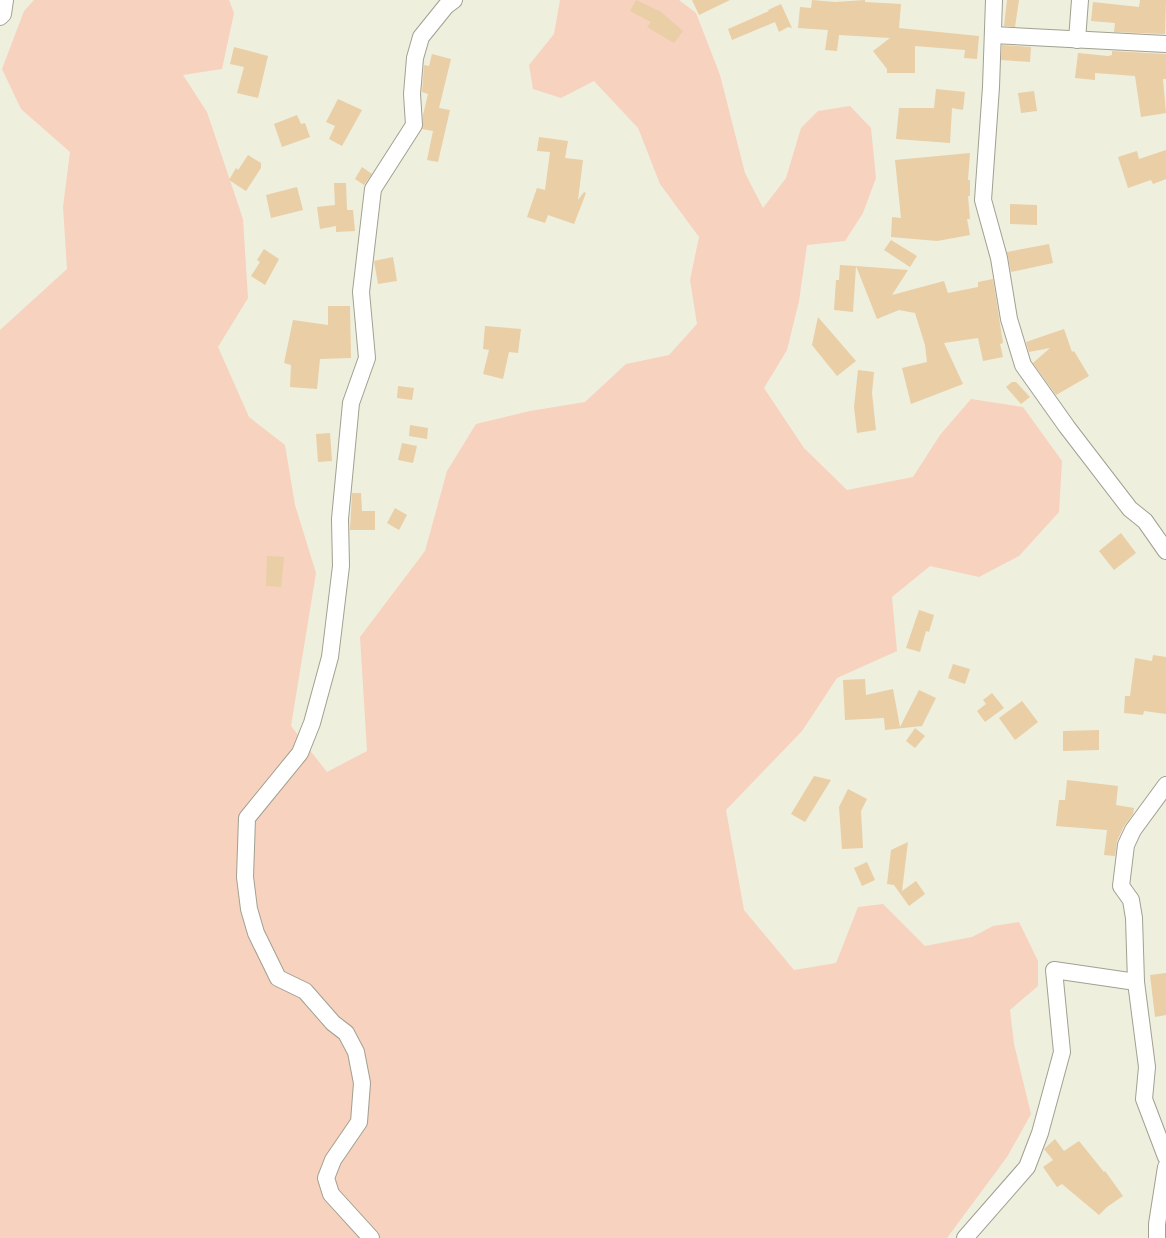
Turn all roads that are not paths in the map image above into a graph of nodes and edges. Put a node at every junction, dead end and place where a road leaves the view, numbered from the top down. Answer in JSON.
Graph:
{"nodes":[{"id":1,"x":5,"y":0,"type":"edge"},
{"id":2,"x":454,"y":0,"type":"edge"},
{"id":3,"x":994,"y":0,"type":"edge"},
{"id":4,"x":1080,"y":0,"type":"edge"},
{"id":5,"x":0,"y":17,"type":"edge"},
{"id":6,"x":993,"y":35,"type":"junction"},
{"id":7,"x":1077,"y":40,"type":"junction"},
{"id":8,"x":1166,"y":44,"type":"edge"},
{"id":9,"x":1166,"y":552,"type":"edge"},
{"id":10,"x":1166,"y":785,"type":"edge"},
{"id":11,"x":1136,"y":982,"type":"junction"},
{"id":12,"x":1166,"y":1157,"type":"edge"},
{"id":13,"x":1166,"y":1167,"type":"edge"},
{"id":14,"x":371,"y":1238,"type":"edge"},
{"id":15,"x":965,"y":1238,"type":"edge"},
{"id":16,"x":1157,"y":1238,"type":"edge"}],
"edges":[{"from":1,"to":5,"type":"street"},
{"from":2,"to":14,"type":"street"},
{"from":3,"to":6,"type":"street"},
{"from":4,"to":7,"type":"street"},
{"from":6,"to":7,"type":"street"},
{"from":6,"to":9,"type":"street"},
{"from":7,"to":8,"type":"street"},
{"from":10,"to":11,"type":"street"},
{"from":11,"to":12,"type":"street"},
{"from":11,"to":15,"type":"street"},
{"from":13,"to":16,"type":"street"}]}
